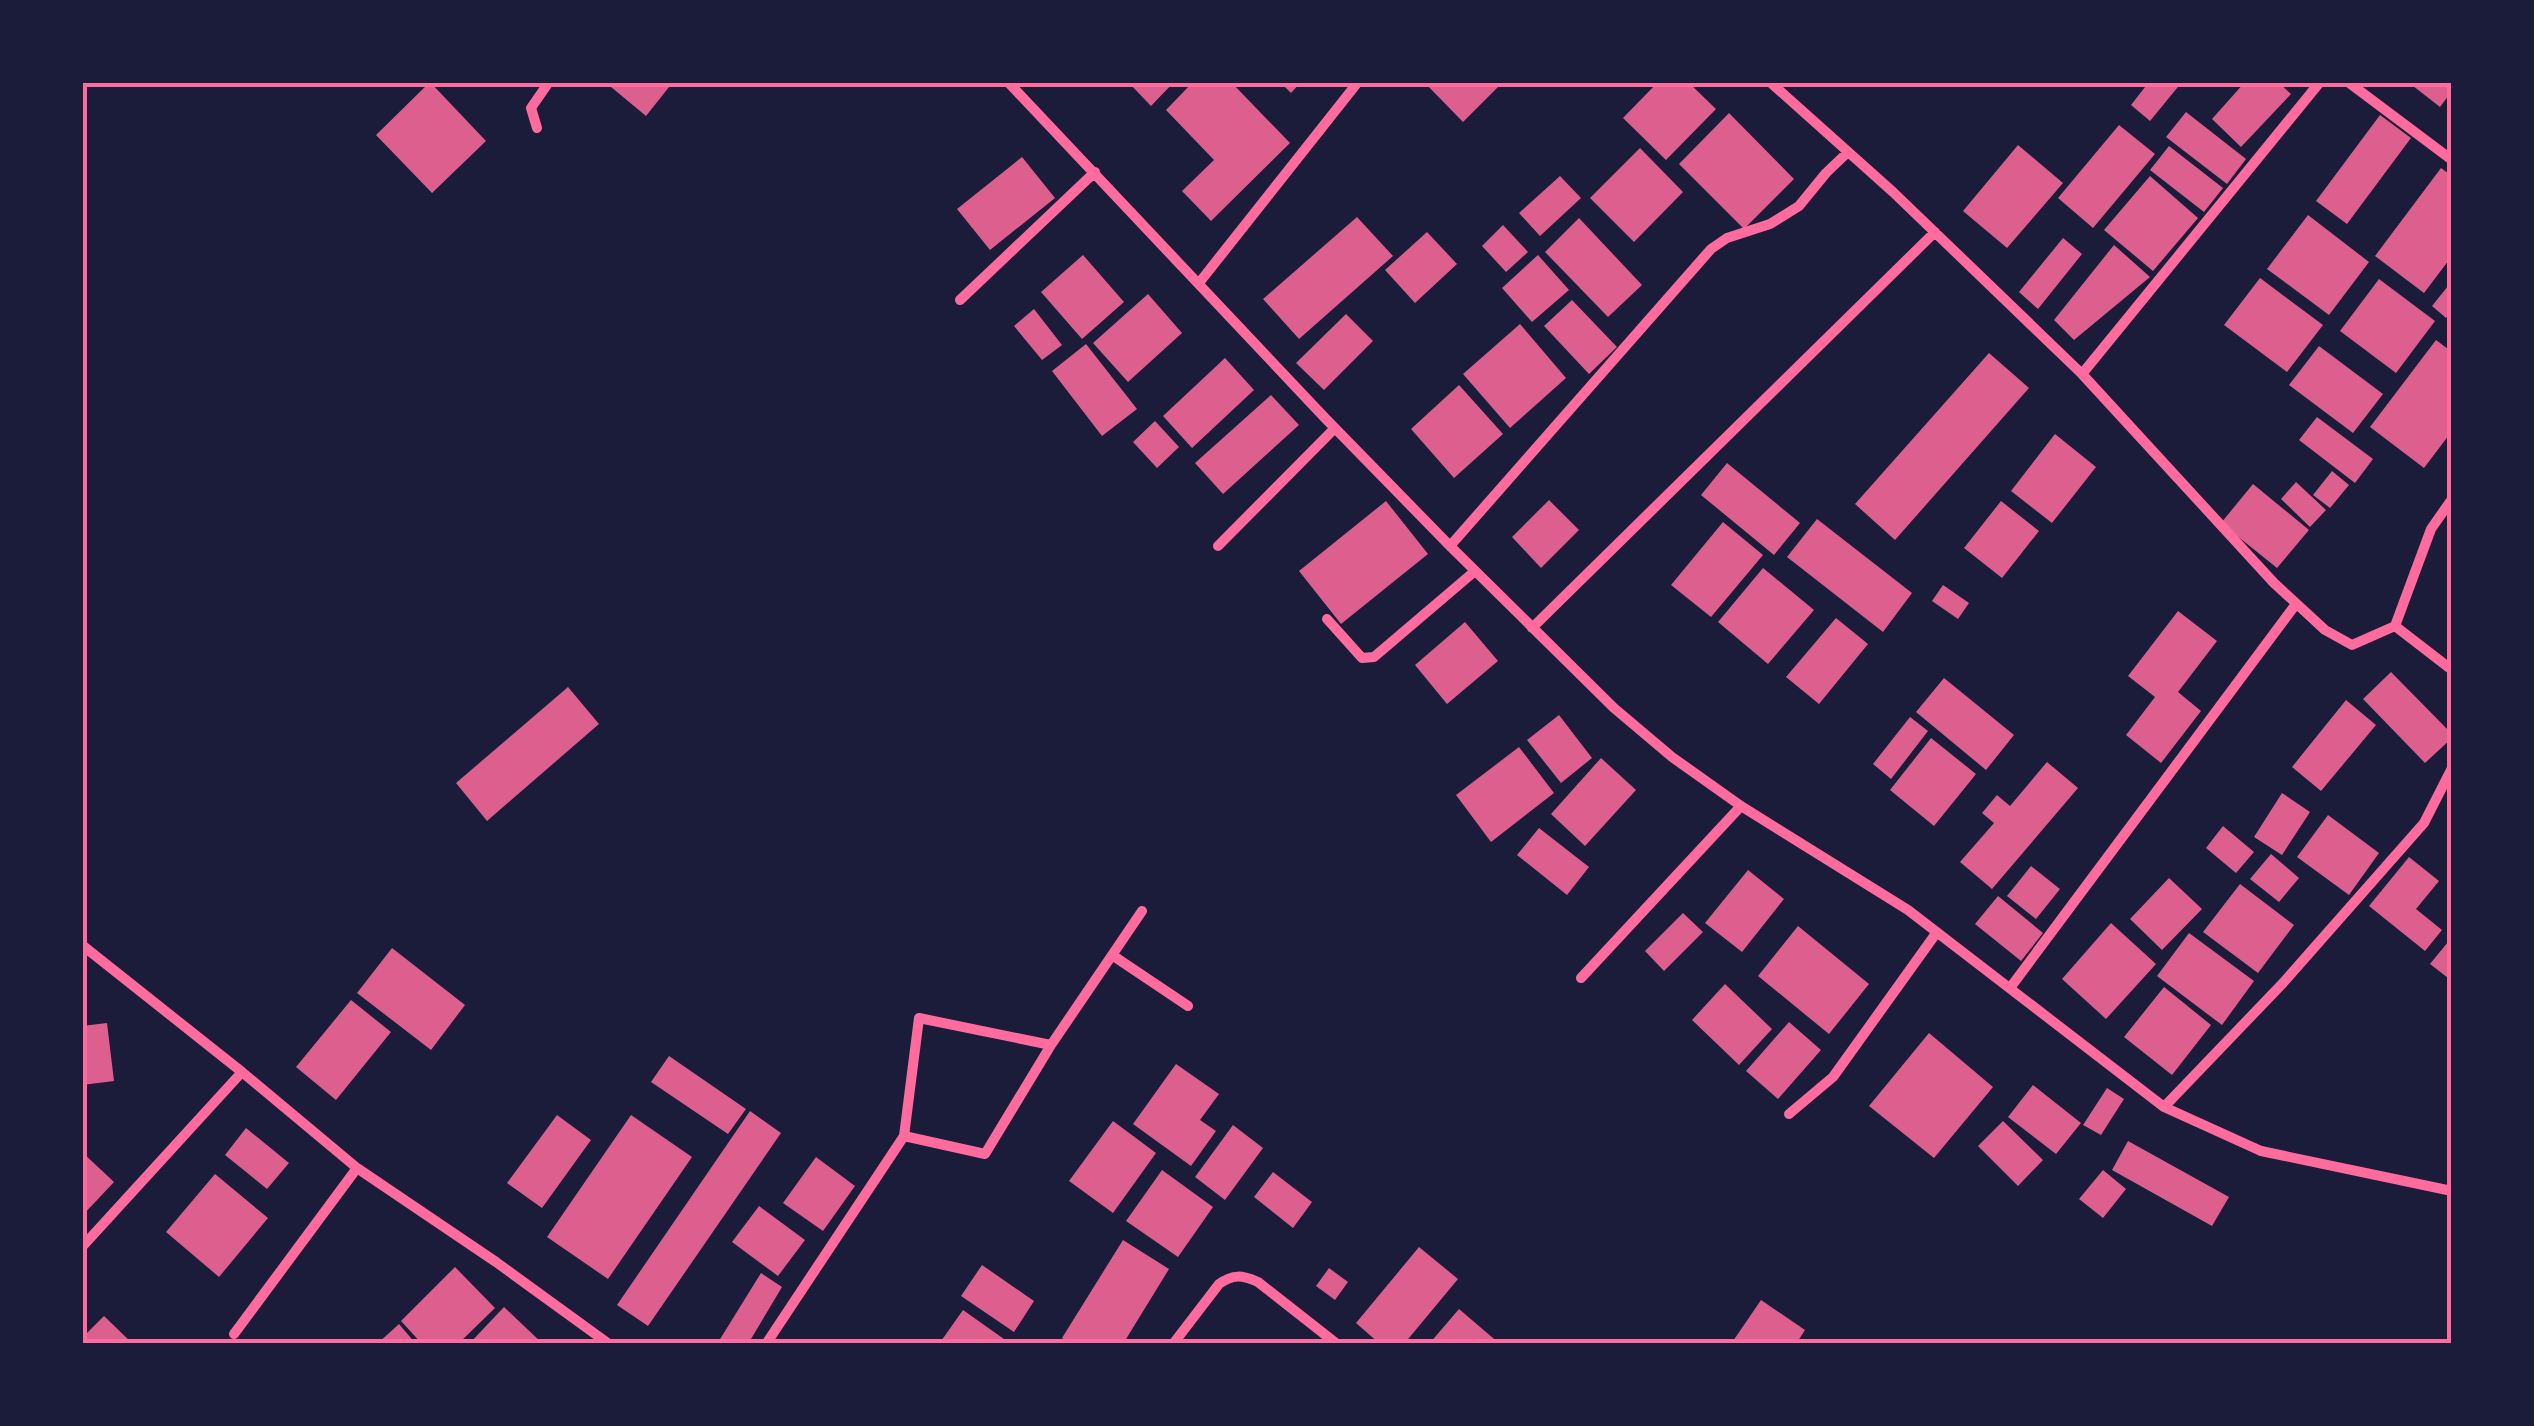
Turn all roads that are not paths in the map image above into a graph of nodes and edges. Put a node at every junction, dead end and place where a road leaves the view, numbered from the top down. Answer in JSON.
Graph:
{"nodes":[{"id":1,"x":550,"y":82,"type":"edge"},
{"id":2,"x":1008,"y":82,"type":"edge"},
{"id":3,"x":1028,"y":82,"type":"edge"},
{"id":4,"x":1358,"y":82,"type":"edge"},
{"id":5,"x":1770,"y":82,"type":"edge"},
{"id":6,"x":2320,"y":82,"type":"edge"},
{"id":7,"x":2348,"y":82,"type":"edge"},
{"id":8,"x":1018,"y":93,"type":"junction"},
{"id":9,"x":537,"y":128,"type":"dead end"},
{"id":10,"x":1848,"y":152,"type":"junction"},
{"id":11,"x":2452,"y":160,"type":"edge"},
{"id":12,"x":1095,"y":172,"type":"junction"},
{"id":13,"x":1935,"y":232,"type":"junction"},
{"id":14,"x":1198,"y":283,"type":"junction"},
{"id":15,"x":960,"y":300,"type":"dead end"},
{"id":16,"x":2082,"y":374,"type":"junction"},
{"id":17,"x":1335,"y":428,"type":"junction"},
{"id":18,"x":2452,"y":499,"type":"edge"},
{"id":19,"x":1218,"y":546,"type":"dead end"},
{"id":20,"x":1450,"y":546,"type":"junction"},
{"id":21,"x":1475,"y":570,"type":"junction"},
{"id":22,"x":2296,"y":604,"type":"junction"},
{"id":23,"x":1328,"y":619,"type":"dead end"},
{"id":24,"x":2394,"y":626,"type":"junction"},
{"id":25,"x":1532,"y":628,"type":"junction"},
{"id":26,"x":2452,"y":670,"type":"edge"},
{"id":27,"x":2452,"y":768,"type":"edge"},
{"id":28,"x":1740,"y":806,"type":"junction"},
{"id":29,"x":1142,"y":911,"type":"dead end"},
{"id":30,"x":1937,"y":932,"type":"junction"},
{"id":31,"x":82,"y":945,"type":"edge"},
{"id":32,"x":1112,"y":955,"type":"junction"},
{"id":33,"x":1581,"y":978,"type":"dead end"},
{"id":34,"x":2010,"y":988,"type":"junction"},
{"id":35,"x":1188,"y":1006,"type":"dead end"},
{"id":36,"x":1051,"y":1045,"type":"junction"},
{"id":37,"x":242,"y":1072,"type":"junction"},
{"id":38,"x":2164,"y":1106,"type":"junction"},
{"id":39,"x":1788,"y":1114,"type":"dead end"},
{"id":40,"x":904,"y":1136,"type":"junction"},
{"id":41,"x":357,"y":1168,"type":"junction"},
{"id":42,"x":2452,"y":1191,"type":"edge"},
{"id":43,"x":82,"y":1247,"type":"edge"},
{"id":44,"x":234,"y":1334,"type":"dead end"},
{"id":45,"x":606,"y":1343,"type":"edge"},
{"id":46,"x":766,"y":1344,"type":"edge"},
{"id":47,"x":1174,"y":1344,"type":"edge"},
{"id":48,"x":1337,"y":1344,"type":"edge"}],
"edges":[{"from":1,"to":9,"type":"street"},
{"from":2,"to":8,"type":"street"},
{"from":3,"to":8,"type":"street"},
{"from":4,"to":14,"type":"street"},
{"from":5,"to":10,"type":"street"},
{"from":6,"to":16,"type":"street"},
{"from":7,"to":11,"type":"street"},
{"from":8,"to":12,"type":"street"},
{"from":10,"to":13,"type":"street"},
{"from":10,"to":20,"type":"street"},
{"from":12,"to":14,"type":"street"},
{"from":12,"to":15,"type":"street"},
{"from":13,"to":16,"type":"street"},
{"from":13,"to":25,"type":"street"},
{"from":14,"to":17,"type":"street"},
{"from":16,"to":22,"type":"street"},
{"from":17,"to":19,"type":"street"},
{"from":17,"to":20,"type":"street"},
{"from":18,"to":24,"type":"street"},
{"from":20,"to":21,"type":"street"},
{"from":21,"to":23,"type":"street"},
{"from":21,"to":25,"type":"street"},
{"from":22,"to":24,"type":"street"},
{"from":22,"to":34,"type":"street"},
{"from":24,"to":26,"type":"street"},
{"from":25,"to":28,"type":"street"},
{"from":27,"to":38,"type":"street"},
{"from":28,"to":30,"type":"street"},
{"from":28,"to":33,"type":"street"},
{"from":29,"to":32,"type":"street"},
{"from":30,"to":34,"type":"street"},
{"from":30,"to":39,"type":"street"},
{"from":31,"to":37,"type":"street"},
{"from":32,"to":35,"type":"street"},
{"from":32,"to":36,"type":"street"},
{"from":34,"to":38,"type":"street"},
{"from":36,"to":40,"type":"street"},
{"from":36,"to":40,"type":"street"},
{"from":37,"to":41,"type":"street"},
{"from":37,"to":43,"type":"street"},
{"from":38,"to":42,"type":"street"},
{"from":40,"to":46,"type":"street"},
{"from":41,"to":44,"type":"street"},
{"from":41,"to":45,"type":"street"},
{"from":47,"to":48,"type":"street"}]}
